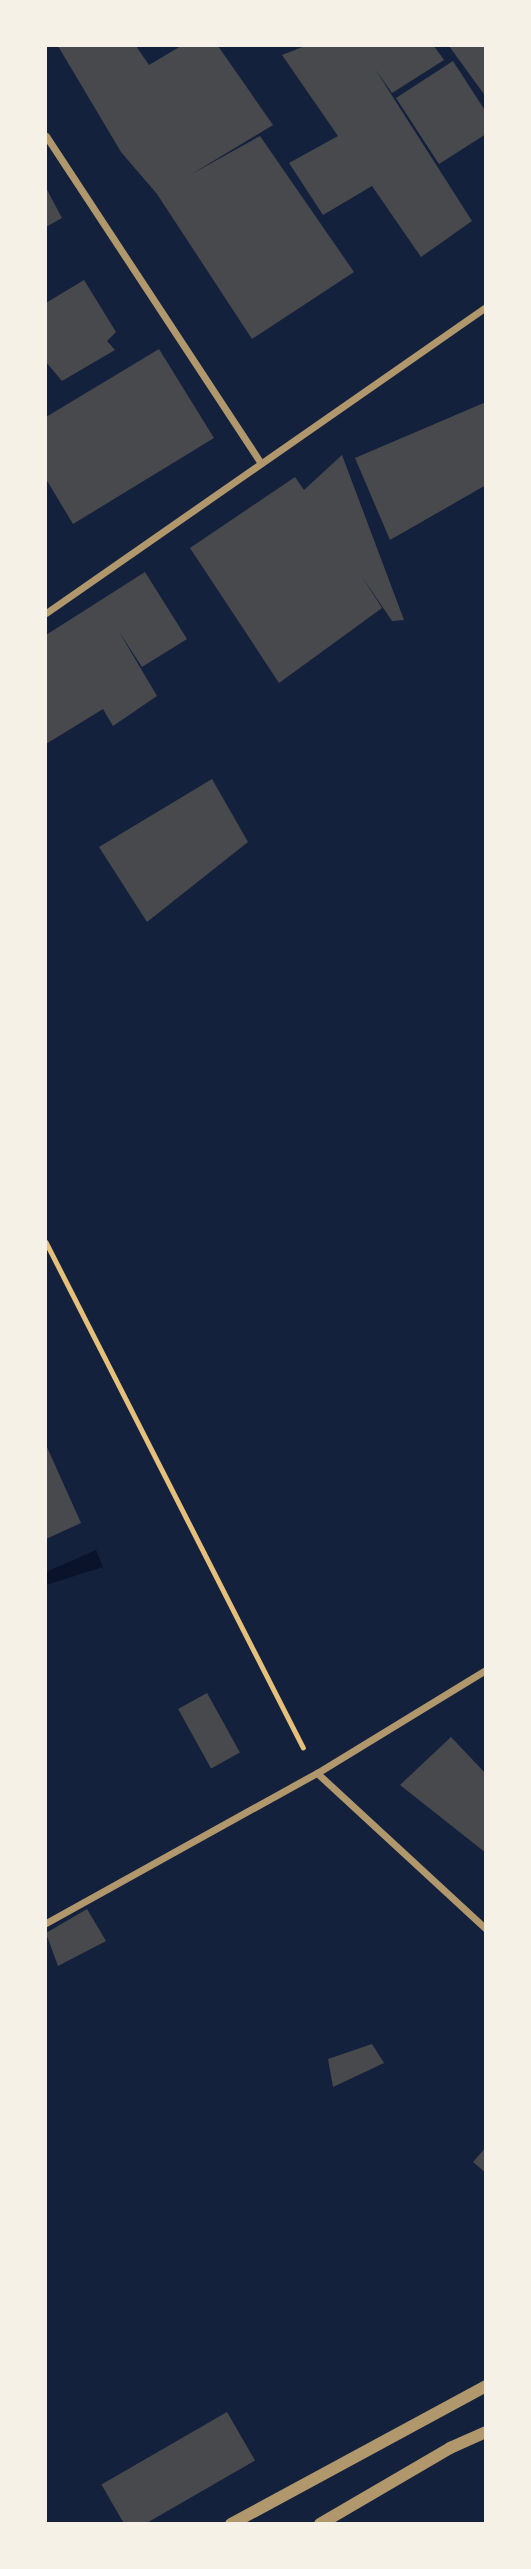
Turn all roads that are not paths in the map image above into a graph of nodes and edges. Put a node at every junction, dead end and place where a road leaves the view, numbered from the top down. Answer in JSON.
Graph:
{"nodes":[{"id":1,"x":46,"y":135,"type":"edge"},
{"id":2,"x":485,"y":307,"type":"edge"},
{"id":3,"x":261,"y":463,"type":"junction"},
{"id":4,"x":46,"y":613,"type":"edge"},
{"id":5,"x":485,"y":1670,"type":"edge"},
{"id":6,"x":317,"y":1773,"type":"junction"},
{"id":7,"x":46,"y":1923,"type":"edge"},
{"id":8,"x":485,"y":1929,"type":"edge"},
{"id":9,"x":485,"y":2386,"type":"edge"},
{"id":10,"x":485,"y":2432,"type":"edge"},
{"id":11,"x":231,"y":2524,"type":"edge"},
{"id":12,"x":320,"y":2524,"type":"edge"}],
"edges":[{"from":1,"to":3,"type":"street"},
{"from":2,"to":3,"type":"street"},
{"from":3,"to":4,"type":"street"},
{"from":5,"to":6,"type":"street"},
{"from":6,"to":7,"type":"street"},
{"from":6,"to":8,"type":"street"},
{"from":9,"to":11,"type":"street"},
{"from":10,"to":12,"type":"street"}]}
